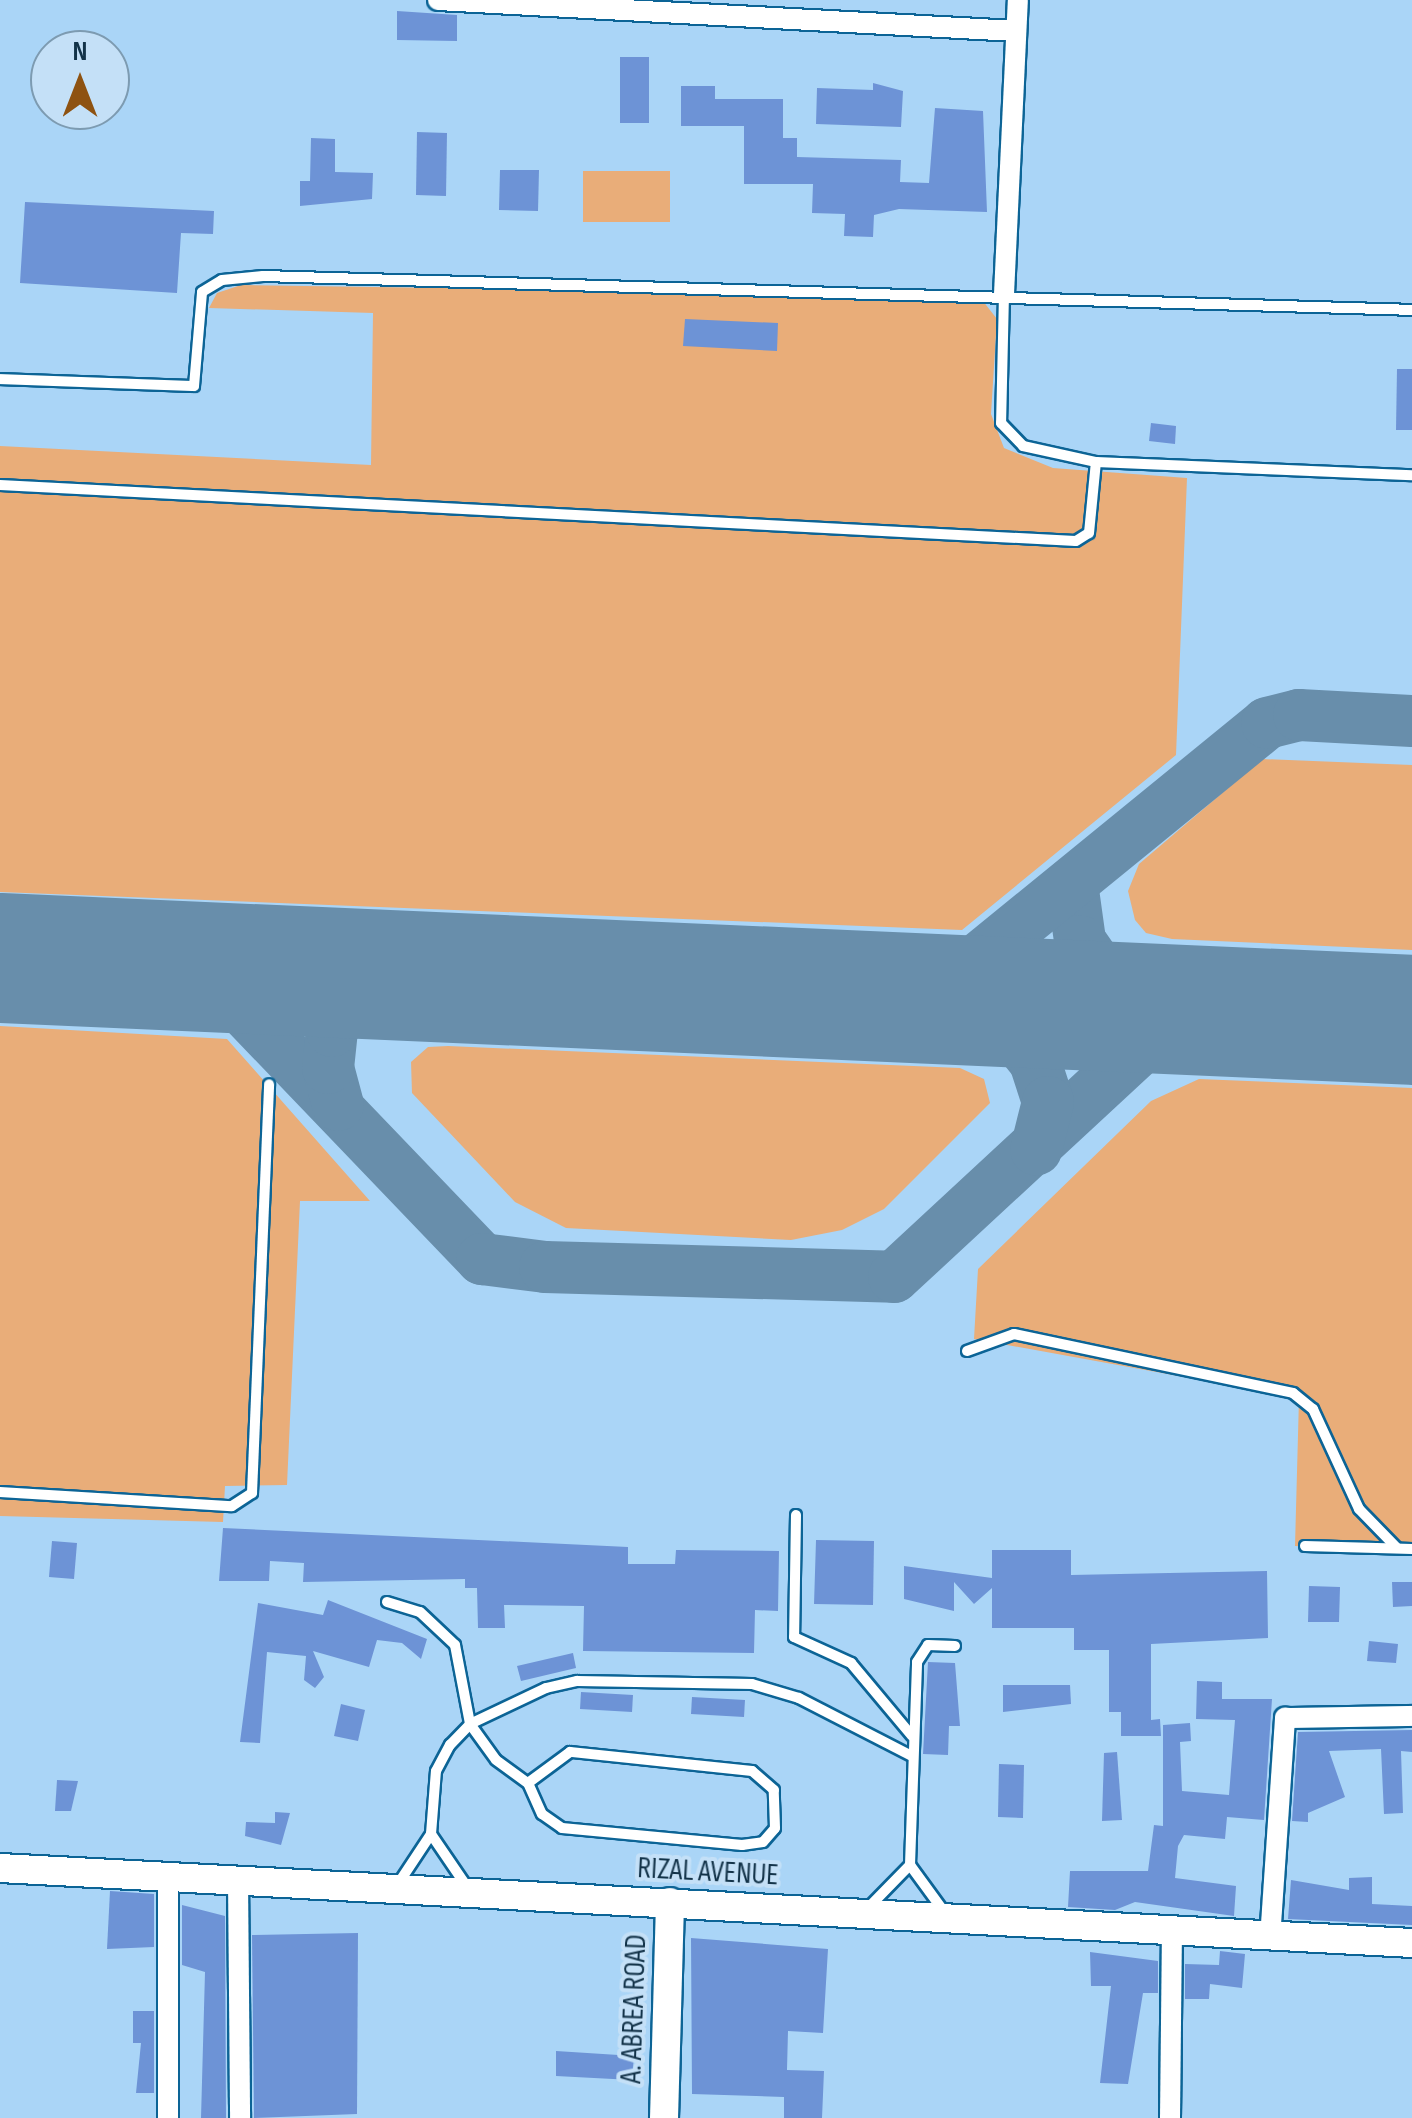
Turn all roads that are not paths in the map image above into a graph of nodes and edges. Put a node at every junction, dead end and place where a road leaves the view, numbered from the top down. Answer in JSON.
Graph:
{"nodes":[{"id":1,"x":438,"y":0,"type":"edge"},
{"id":2,"x":1018,"y":0,"type":"edge"},
{"id":3,"x":707,"y":6,"type":"edge"},
{"id":4,"x":1016,"y":30,"type":"junction"},
{"id":5,"x":1004,"y":294,"type":"junction"},
{"id":6,"x":1412,"y":310,"type":"edge"},
{"id":7,"x":0,"y":379,"type":"edge"},
{"id":8,"x":1096,"y":462,"type":"junction"},
{"id":9,"x":1412,"y":475,"type":"edge"},
{"id":10,"x":0,"y":486,"type":"edge"},
{"id":11,"x":269,"y":1084,"type":"dead end"},
{"id":12,"x":967,"y":1351,"type":"dead end"},
{"id":13,"x":0,"y":1492,"type":"edge"},
{"id":14,"x":796,"y":1516,"type":"dead end"},
{"id":15,"x":1306,"y":1546,"type":"dead end"},
{"id":16,"x":1397,"y":1548,"type":"junction"},
{"id":17,"x":1412,"y":1549,"type":"edge"},
{"id":18,"x":387,"y":1602,"type":"dead end"},
{"id":19,"x":955,"y":1646,"type":"dead end"},
{"id":20,"x":1412,"y":1716,"type":"edge"},
{"id":21,"x":470,"y":1724,"type":"junction"},
{"id":22,"x":912,"y":1736,"type":"junction"},
{"id":23,"x":912,"y":1756,"type":"junction"},
{"id":24,"x":528,"y":1783,"type":"junction"},
{"id":25,"x":431,"y":1834,"type":"junction"},
{"id":26,"x":910,"y":1865,"type":"junction"},
{"id":27,"x":0,"y":1868,"type":"edge"},
{"id":28,"x":168,"y":1875,"type":"junction"},
{"id":29,"x":238,"y":1878,"type":"junction"},
{"id":30,"x":397,"y":1885,"type":"junction"},
{"id":31,"x":468,"y":1889,"type":"junction"},
{"id":32,"x":670,"y":1902,"type":"junction"},
{"id":33,"x":863,"y":1913,"type":"junction"},
{"id":34,"x":946,"y":1916,"type":"junction"},
{"id":35,"x":1172,"y":1935,"type":"junction"},
{"id":36,"x":1270,"y":1940,"type":"junction"},
{"id":37,"x":1412,"y":1943,"type":"edge"},
{"id":38,"x":168,"y":2118,"type":"edge"},
{"id":39,"x":240,"y":2118,"type":"edge"},
{"id":40,"x":664,"y":2118,"type":"edge"},
{"id":41,"x":1170,"y":2118,"type":"edge"}],
"edges":[{"from":1,"to":3,"type":"street"},
{"from":2,"to":4,"type":"street"},
{"from":3,"to":4,"type":"street"},
{"from":4,"to":5,"type":"street"},
{"from":5,"to":6,"type":"lane"},
{"from":5,"to":7,"type":"lane"},
{"from":5,"to":8,"type":"lane"},
{"from":8,"to":9,"type":"lane"},
{"from":8,"to":10,"type":"lane"},
{"from":11,"to":13,"type":"lane"},
{"from":12,"to":16,"type":"lane"},
{"from":14,"to":22,"type":"lane"},
{"from":15,"to":16,"type":"lane"},
{"from":16,"to":17,"type":"lane"},
{"from":18,"to":21,"type":"lane"},
{"from":19,"to":22,"type":"lane"},
{"from":20,"to":36,"type":"street"},
{"from":21,"to":23,"type":"lane"},
{"from":21,"to":24,"type":"lane"},
{"from":21,"to":25,"type":"lane"},
{"from":22,"to":23,"type":"lane"},
{"from":23,"to":26,"type":"lane"},
{"from":24,"to":24,"type":"lane"},
{"from":25,"to":30,"type":"lane"},
{"from":25,"to":31,"type":"lane"},
{"from":26,"to":33,"type":"lane"},
{"from":26,"to":34,"type":"lane"},
{"from":27,"to":28,"type":"street","name":"RIZAL AVENUE"},
{"from":28,"to":29,"type":"street","name":"RIZAL AVENUE"},
{"from":28,"to":38,"type":"street"},
{"from":29,"to":30,"type":"street","name":"RIZAL AVENUE"},
{"from":29,"to":39,"type":"street"},
{"from":30,"to":31,"type":"street","name":"RIZAL AVENUE"},
{"from":31,"to":32,"type":"street","name":"RIZAL AVENUE"},
{"from":32,"to":33,"type":"street","name":"RIZAL AVENUE"},
{"from":32,"to":40,"type":"street","name":"A. ABREA ROAD"},
{"from":33,"to":34,"type":"street","name":"RIZAL AVENUE"},
{"from":34,"to":35,"type":"street","name":"RIZAL AVENUE"},
{"from":35,"to":36,"type":"street","name":"RIZAL AVENUE"},
{"from":35,"to":41,"type":"street"},
{"from":36,"to":37,"type":"street","name":"RIZAL AVENUE"}]}
